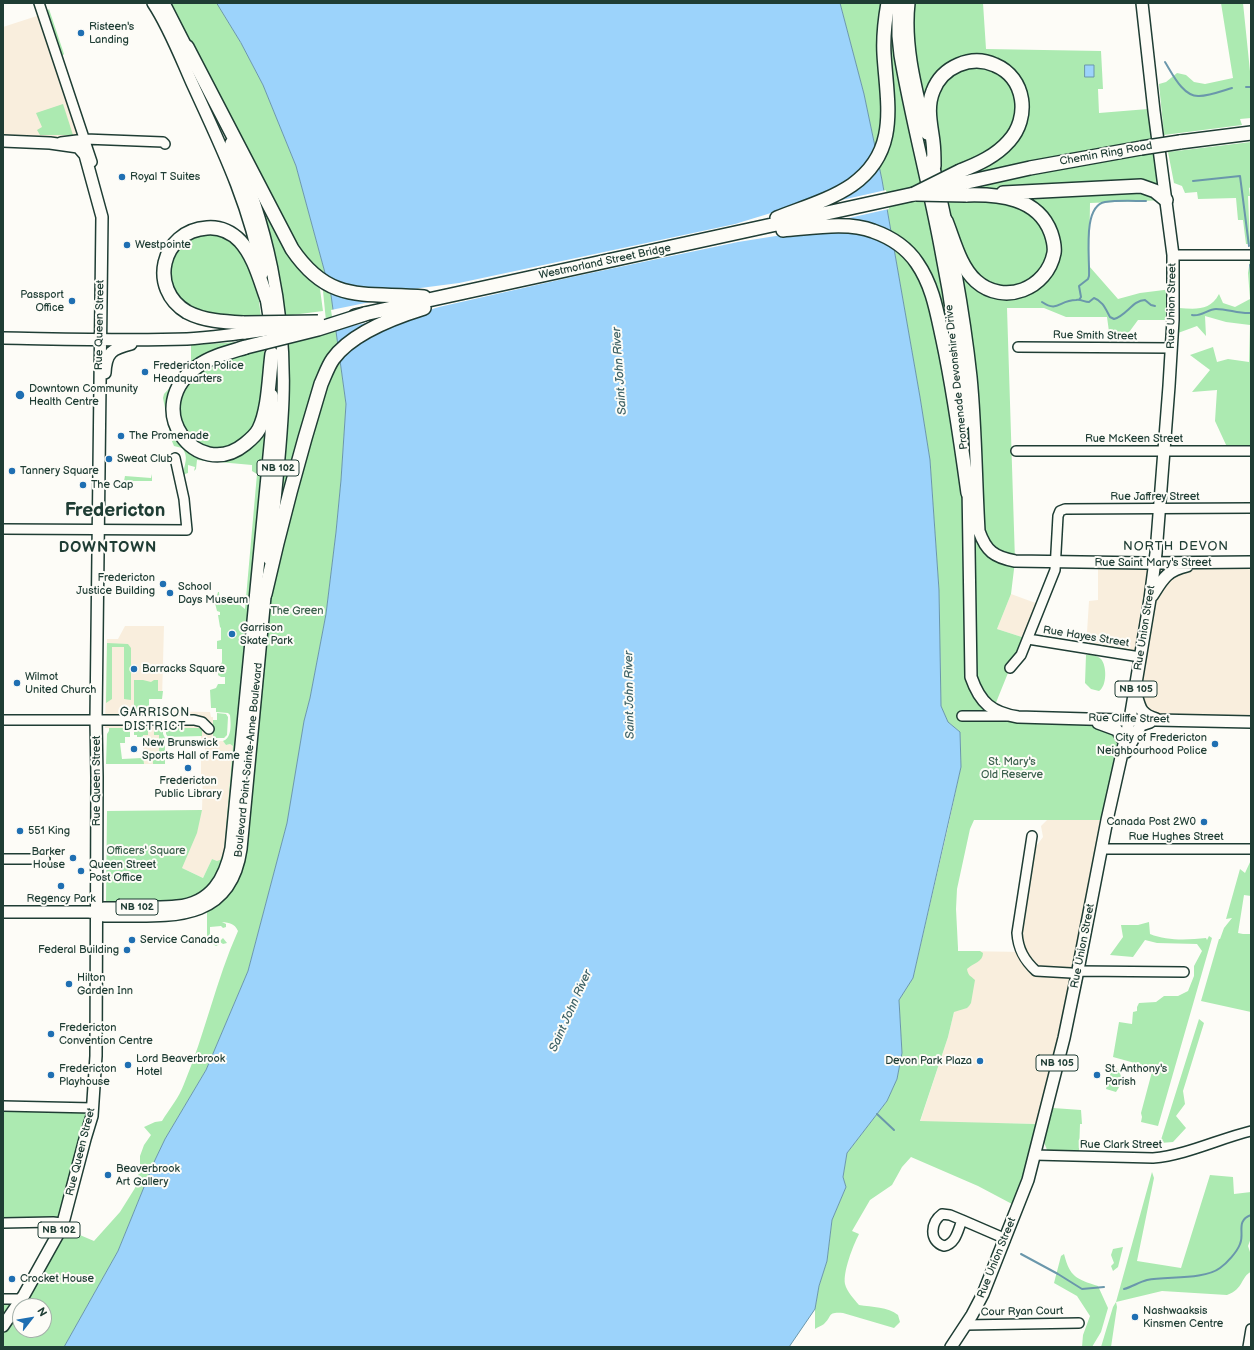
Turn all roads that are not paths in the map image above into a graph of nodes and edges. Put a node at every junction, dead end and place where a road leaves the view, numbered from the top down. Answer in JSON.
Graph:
{"nodes":[{"id":1,"x":40,"y":3,"type":"edge"},
{"id":2,"x":153,"y":3,"type":"edge"},
{"id":3,"x":164,"y":3,"type":"edge"},
{"id":4,"x":888,"y":3,"type":"edge"},
{"id":5,"x":898,"y":3,"type":"edge"},
{"id":6,"x":909,"y":3,"type":"edge"},
{"id":7,"x":1142,"y":3,"type":"edge"},
{"id":8,"x":187,"y":47,"type":"junction"},
{"id":9,"x":1251,"y":133,"type":"edge"},
{"id":10,"x":86,"y":139,"type":"junction"},
{"id":11,"x":3,"y":141,"type":"edge"},
{"id":12,"x":33,"y":143,"type":"junction"},
{"id":13,"x":50,"y":143,"type":"junction"},
{"id":14,"x":165,"y":144,"type":"dead end"},
{"id":15,"x":3,"y":148,"type":"edge"},
{"id":16,"x":934,"y":166,"type":"junction"},
{"id":17,"x":963,"y":183,"type":"junction"},
{"id":18,"x":914,"y":194,"type":"junction"},
{"id":19,"x":985,"y":194,"type":"junction"},
{"id":20,"x":1166,"y":200,"type":"junction"},
{"id":21,"x":102,"y":217,"type":"junction"},
{"id":22,"x":946,"y":221,"type":"junction"},
{"id":23,"x":737,"y":233,"type":"junction"},
{"id":24,"x":1173,"y":255,"type":"junction"},
{"id":25,"x":1251,"y":255,"type":"edge"},
{"id":26,"x":453,"y":295,"type":"junction"},
{"id":27,"x":435,"y":298,"type":"junction"},
{"id":28,"x":267,"y":299,"type":"junction"},
{"id":29,"x":365,"y":314,"type":"junction"},
{"id":30,"x":244,"y":328,"type":"junction"},
{"id":31,"x":3,"y":338,"type":"edge"},
{"id":32,"x":100,"y":340,"type":"junction"},
{"id":33,"x":148,"y":340,"type":"junction"},
{"id":34,"x":1018,"y":347,"type":"dead end"},
{"id":35,"x":1171,"y":348,"type":"junction"},
{"id":36,"x":272,"y":354,"type":"junction"},
{"id":37,"x":99,"y":392,"type":"junction"},
{"id":38,"x":1016,"y":451,"type":"dead end"},
{"id":39,"x":1164,"y":451,"type":"junction"},
{"id":40,"x":1251,"y":451,"type":"edge"},
{"id":41,"x":175,"y":458,"type":"dead end"},
{"id":42,"x":968,"y":493,"type":"junction"},
{"id":43,"x":1160,"y":508,"type":"junction"},
{"id":44,"x":1251,"y":508,"type":"edge"},
{"id":45,"x":3,"y":529,"type":"edge"},
{"id":46,"x":98,"y":530,"type":"junction"},
{"id":47,"x":1055,"y":562,"type":"junction"},
{"id":48,"x":1251,"y":562,"type":"edge"},
{"id":49,"x":1155,"y":563,"type":"junction"},
{"id":50,"x":1202,"y":563,"type":"junction"},
{"id":51,"x":265,"y":594,"type":"junction"},
{"id":52,"x":1150,"y":598,"type":"junction"},
{"id":53,"x":1028,"y":639,"type":"junction"},
{"id":54,"x":1140,"y":657,"type":"junction"},
{"id":55,"x":1010,"y":668,"type":"dead end"},
{"id":56,"x":1135,"y":690,"type":"junction"},
{"id":57,"x":962,"y":716,"type":"dead end"},
{"id":58,"x":1007,"y":716,"type":"junction"},
{"id":59,"x":1082,"y":719,"type":"junction"},
{"id":60,"x":3,"y":720,"type":"edge"},
{"id":61,"x":96,"y":720,"type":"junction"},
{"id":62,"x":1130,"y":720,"type":"junction"},
{"id":63,"x":1156,"y":720,"type":"junction"},
{"id":64,"x":1251,"y":722,"type":"edge"},
{"id":65,"x":208,"y":729,"type":"dead end"},
{"id":66,"x":1125,"y":743,"type":"junction"},
{"id":67,"x":1120,"y":764,"type":"junction"},
{"id":68,"x":1032,"y":836,"type":"dead end"},
{"id":69,"x":1102,"y":849,"type":"junction"},
{"id":70,"x":1251,"y":849,"type":"edge"},
{"id":71,"x":3,"y":859,"type":"edge"},
{"id":72,"x":45,"y":859,"type":"dead end"},
{"id":73,"x":3,"y":912,"type":"edge"},
{"id":74,"x":97,"y":912,"type":"junction"},
{"id":75,"x":114,"y":916,"type":"junction"},
{"id":76,"x":97,"y":940,"type":"junction"},
{"id":77,"x":1184,"y":972,"type":"dead end"},
{"id":78,"x":1078,"y":973,"type":"junction"},
{"id":79,"x":3,"y":1106,"type":"edge"},
{"id":80,"x":93,"y":1108,"type":"junction"},
{"id":81,"x":1251,"y":1131,"type":"edge"},
{"id":82,"x":1034,"y":1155,"type":"junction"},
{"id":83,"x":962,"y":1220,"type":"dead end"},
{"id":84,"x":3,"y":1222,"type":"edge"},
{"id":85,"x":62,"y":1223,"type":"junction"},
{"id":86,"x":1005,"y":1240,"type":"junction"},
{"id":87,"x":22,"y":1298,"type":"edge"},
{"id":88,"x":12,"y":1312,"type":"edge"},
{"id":89,"x":1079,"y":1323,"type":"dead end"},
{"id":90,"x":966,"y":1325,"type":"junction"},
{"id":91,"x":3,"y":1326,"type":"edge"},
{"id":92,"x":1251,"y":1329,"type":"edge"},
{"id":93,"x":951,"y":1347,"type":"edge"},
{"id":94,"x":1248,"y":1347,"type":"edge"}],
"edges":[{"from":1,"to":10,"type":"street","name":"Rue Queen Street"},
{"from":2,"to":28,"type":"main road","name":"Boulevard Point-Sainte-Anne Boulevard","number":"NB 102"},
{"from":3,"to":8,"type":"main road","name":"Boulevard Point-Sainte-Anne Boulevard","number":"NB 102"},
{"from":4,"to":23,"type":"highway"},
{"from":5,"to":42,"type":"main road","name":"Promenade Devonshire Drive"},
{"from":6,"to":16,"type":"main road","name":"Promenade Devonshire Drive"},
{"from":7,"to":20,"type":"main road","name":"Rue Union Street"},
{"from":8,"to":27,"type":"highway"},
{"from":8,"to":51,"type":"main road","name":"Boulevard Point-Sainte-Anne Boulevard","number":"NB 102"},
{"from":9,"to":17,"type":"highway","name":"Chemin Ring Road","bridge":true},
{"from":10,"to":13,"type":"street"},
{"from":10,"to":14,"type":"street"},
{"from":10,"to":21,"type":"street","name":"Rue Queen Street"},
{"from":11,"to":12,"type":"main road"},
{"from":12,"to":13,"type":"main road"},
{"from":12,"to":15,"type":"main road"},
{"from":13,"to":21,"type":"main road","name":"Rue Queen Street"},
{"from":16,"to":17,"type":"highway"},
{"from":16,"to":22,"type":"main road","name":"Promenade Devonshire Drive"},
{"from":17,"to":18,"type":"highway","bridge":true},
{"from":17,"to":18,"type":"highway","bridge":true},
{"from":17,"to":19,"type":"highway"},
{"from":18,"to":23,"type":"highway","name":"Westmorland Street Bridge"},
{"from":19,"to":20,"type":"highway"},
{"from":19,"to":22,"type":"highway"},
{"from":20,"to":24,"type":"main road","name":"Rue Union Street"},
{"from":21,"to":32,"type":"main road","name":"Rue Queen Street"},
{"from":22,"to":47,"type":"main road","name":"Promenade Devonshire Drive"},
{"from":23,"to":26,"type":"highway","name":"Westmorland Street Bridge"},
{"from":23,"to":42,"type":"highway"},
{"from":24,"to":25,"type":"street"},
{"from":24,"to":35,"type":"main road","name":"Rue Union Street"},
{"from":26,"to":27,"type":"highway","name":"Westmorland Street Bridge"},
{"from":26,"to":51,"type":"highway"},
{"from":27,"to":29,"type":"highway","name":"Westmorland Street Bridge"},
{"from":28,"to":30,"type":"highway","name":"Westmorland Street Bridge"},
{"from":28,"to":36,"type":"main road","name":"Boulevard Point-Sainte-Anne Boulevard","number":"NB 102"},
{"from":29,"to":30,"type":"highway","name":"Westmorland Street Bridge","bridge":true},
{"from":29,"to":36,"type":"highway","bridge":true},
{"from":30,"to":33,"type":"main road"},
{"from":31,"to":32,"type":"main road"},
{"from":32,"to":33,"type":"main road"},
{"from":32,"to":37,"type":"main road","name":"Rue Queen Street"},
{"from":33,"to":37,"type":"main road"},
{"from":34,"to":35,"type":"street","name":"Rue Smith Street"},
{"from":35,"to":39,"type":"main road","name":"Rue Union Street"},
{"from":36,"to":74,"type":"main road","name":"Boulevard Point-Sainte-Anne Boulevard","number":"NB 102"},
{"from":37,"to":46,"type":"main road","name":"Rue Queen Street"},
{"from":38,"to":39,"type":"street","name":"Rue McKeen Street"},
{"from":39,"to":40,"type":"street","name":"Rue McKeen Street"},
{"from":39,"to":43,"type":"main road","name":"Rue Union Street"},
{"from":41,"to":46,"type":"street"},
{"from":42,"to":58,"type":"main road","name":"Promenade Devonshire Drive"},
{"from":43,"to":44,"type":"street","name":"Rue Jaffrey Street"},
{"from":43,"to":47,"type":"street","name":"Rue Jaffrey Street"},
{"from":43,"to":49,"type":"main road","name":"Rue Union Street"},
{"from":45,"to":46,"type":"street"},
{"from":46,"to":61,"type":"main road","name":"Rue Queen Street"},
{"from":47,"to":49,"type":"main road","name":"Rue Saint Mary's Street"},
{"from":47,"to":53,"type":"street"},
{"from":48,"to":50,"type":"main road","name":"Rue Saint Mary's Street"},
{"from":49,"to":50,"type":"main road","name":"Rue Saint Mary's Street"},
{"from":49,"to":52,"type":"main road","name":"Rue Union Street","number":"NB 105"},
{"from":50,"to":52,"type":"main road"},
{"from":51,"to":75,"type":"main road","name":"Boulevard Point-Sainte-Anne Boulevard","number":"NB 102"},
{"from":52,"to":54,"type":"main road","name":"Rue Union Street","number":"NB 105"},
{"from":53,"to":54,"type":"street","name":"Rue Hayes Street"},
{"from":53,"to":55,"type":"street"},
{"from":54,"to":56,"type":"main road","name":"Rue Union Street","number":"NB 105"},
{"from":56,"to":62,"type":"main road","name":"Rue Union Street","number":"NB 105"},
{"from":56,"to":63,"type":"main road"},
{"from":57,"to":58,"type":"street"},
{"from":58,"to":59,"type":"main road","name":"Rue Cliffe Street"},
{"from":59,"to":62,"type":"main road","name":"Rue Cliffe Street"},
{"from":59,"to":66,"type":"main road"},
{"from":60,"to":61,"type":"street"},
{"from":61,"to":65,"type":"street"},
{"from":61,"to":74,"type":"main road","name":"Rue Queen Street"},
{"from":62,"to":63,"type":"main road","name":"Rue Cliffe Street"},
{"from":62,"to":66,"type":"main road","name":"Rue Union Street","number":"NB 105"},
{"from":63,"to":64,"type":"main road","name":"Rue Cliffe Street"},
{"from":63,"to":67,"type":"main road"},
{"from":66,"to":67,"type":"main road","name":"Rue Union Street","number":"NB 105"},
{"from":67,"to":69,"type":"main road","name":"Rue Union Street","number":"NB 105"},
{"from":68,"to":78,"type":"street"},
{"from":69,"to":70,"type":"street","name":"Rue Hughes Street"},
{"from":69,"to":78,"type":"main road","name":"Rue Union Street","number":"NB 105"},
{"from":71,"to":72,"type":"street"},
{"from":73,"to":74,"type":"main road","number":"NB 102"},
{"from":74,"to":75,"type":"main road","name":"Boulevard Point-Sainte-Anne Boulevard","number":"NB 102"},
{"from":74,"to":76,"type":"main road","name":"Rue Queen Street","number":"NB 102"},
{"from":75,"to":76,"type":"main road"},
{"from":76,"to":80,"type":"main road","name":"Rue Queen Street","number":"NB 102"},
{"from":77,"to":78,"type":"street"},
{"from":78,"to":82,"type":"main road","name":"Rue Union Street","number":"NB 105"},
{"from":79,"to":80,"type":"street"},
{"from":80,"to":85,"type":"main road","name":"Rue Queen Street","number":"NB 102"},
{"from":81,"to":82,"type":"street","name":"Rue Clark Street"},
{"from":82,"to":86,"type":"main road","name":"Rue Union Street","number":"NB 105"},
{"from":83,"to":86,"type":"street"},
{"from":84,"to":85,"type":"street"},
{"from":85,"to":87,"type":"main road","name":"Rue Queen Street","number":"NB 102"},
{"from":86,"to":90,"type":"main road","name":"Rue Union Street","number":"NB 105"},
{"from":88,"to":91,"type":"main road","name":"Rue Queen Street","number":"NB 102"},
{"from":89,"to":90,"type":"street","name":"Cour Ryan Court"},
{"from":90,"to":93,"type":"main road","name":"Rue Union Street","number":"NB 105"},
{"from":92,"to":94,"type":"street"}]}
